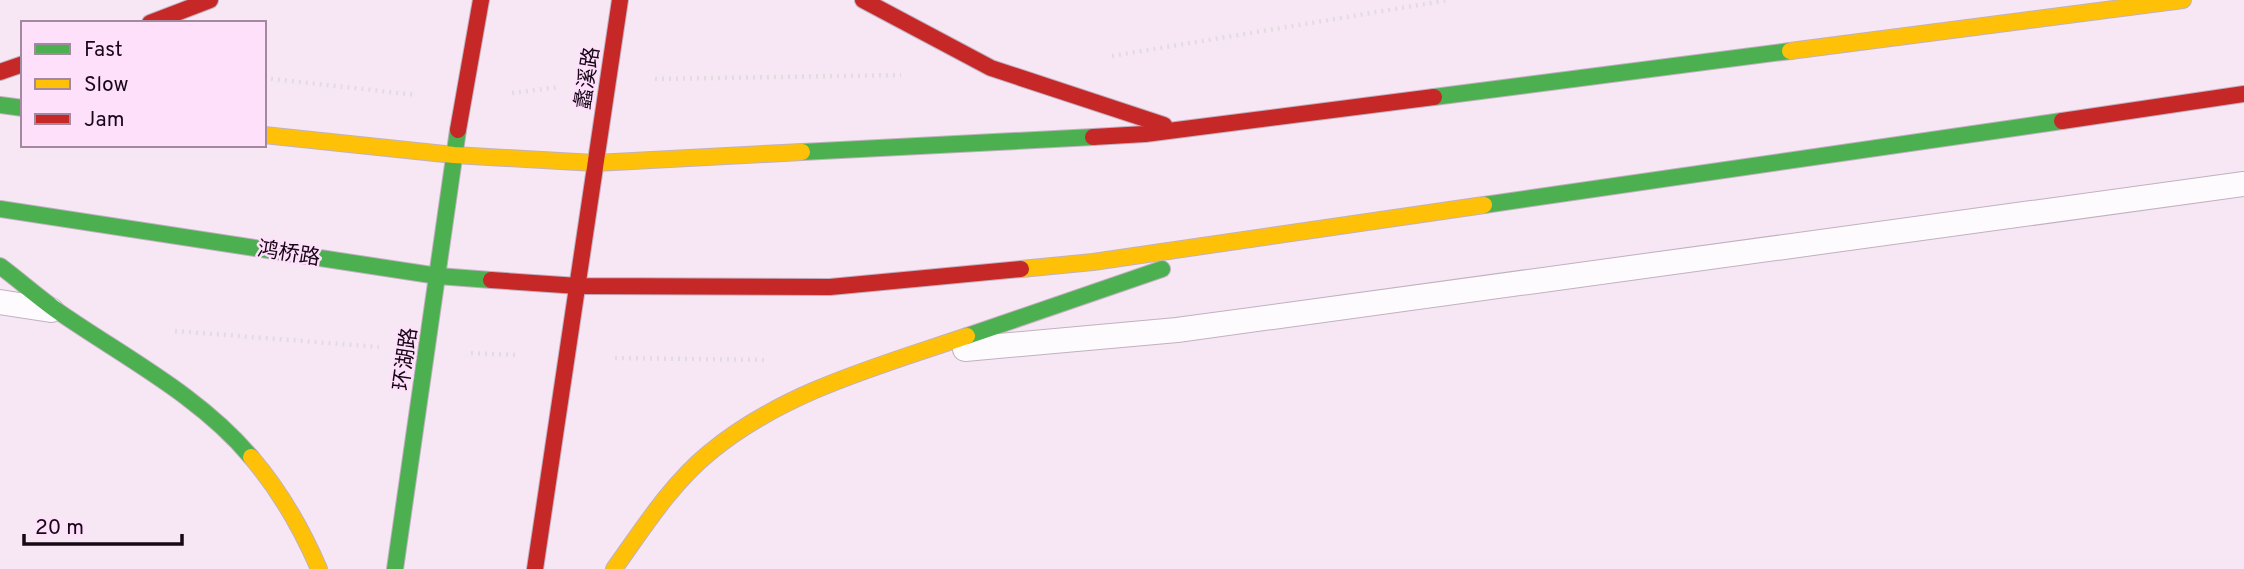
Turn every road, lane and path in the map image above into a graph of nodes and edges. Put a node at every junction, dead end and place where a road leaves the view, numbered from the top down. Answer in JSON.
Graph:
{"nodes":[{"id":1,"x":210,"y":0,"type":"edge"},
{"id":2,"x":481,"y":0,"type":"edge"},
{"id":3,"x":620,"y":0,"type":"edge"},
{"id":4,"x":863,"y":0,"type":"edge"},
{"id":5,"x":2183,"y":0,"type":"edge"},
{"id":6,"x":155,"y":21,"type":"edge"},
{"id":7,"x":21,"y":65,"type":"edge"},
{"id":8,"x":0,"y":72,"type":"edge"},
{"id":9,"x":266,"y":78,"type":"edge"},
{"id":10,"x":2244,"y":94,"type":"edge"},
{"id":11,"x":464,"y":100,"type":"junction"},
{"id":12,"x":0,"y":105,"type":"edge"},
{"id":13,"x":21,"y":108,"type":"edge"},
{"id":14,"x":1180,"y":130,"type":"junction"},
{"id":15,"x":266,"y":135,"type":"edge"},
{"id":16,"x":454,"y":155,"type":"junction"},
{"id":17,"x":595,"y":163,"type":"junction"},
{"id":18,"x":2244,"y":184,"type":"edge"},
{"id":19,"x":0,"y":209,"type":"edge"},
{"id":20,"x":1233,"y":242,"type":"junction"},
{"id":21,"x":0,"y":266,"type":"edge"},
{"id":22,"x":438,"y":275,"type":"junction"},
{"id":23,"x":578,"y":286,"type":"junction"},
{"id":24,"x":0,"y":303,"type":"edge"},
{"id":25,"x":57,"y":311,"type":"junction"},
{"id":26,"x":162,"y":330,"type":"dead end"},
{"id":27,"x":427,"y":351,"type":"junction"},
{"id":28,"x":915,"y":353,"type":"junction"},
{"id":29,"x":566,"y":357,"type":"junction"},
{"id":30,"x":769,"y":360,"type":"dead end"},
{"id":31,"x":319,"y":569,"type":"edge"},
{"id":32,"x":396,"y":569,"type":"edge"},
{"id":33,"x":536,"y":569,"type":"edge"},
{"id":34,"x":614,"y":569,"type":"edge"}],
"edges":[{"from":1,"to":6,"type":"main road"},
{"from":2,"to":11,"type":"main road"},
{"from":3,"to":17,"type":"main road","name":"蠡溪路"},
{"from":4,"to":14,"type":"main road"},
{"from":5,"to":14,"type":"main road"},
{"from":7,"to":8,"type":"main road"},
{"from":9,"to":11,"type":"path"},
{"from":10,"to":20,"type":"main road"},
{"from":11,"to":16,"type":"main road"},
{"from":12,"to":13,"type":"main road"},
{"from":14,"to":17,"type":"main road"},
{"from":15,"to":16,"type":"main road"},
{"from":16,"to":17,"type":"main road"},
{"from":16,"to":22,"type":"main road","name":"环湖路"},
{"from":17,"to":23,"type":"main road"},
{"from":18,"to":28,"type":"lane"},
{"from":19,"to":22,"type":"main road","name":"鸿桥路"},
{"from":20,"to":23,"type":"main road","name":"鸿桥路"},
{"from":20,"to":28,"type":"main road"},
{"from":21,"to":25,"type":"main road"},
{"from":22,"to":23,"type":"main road","name":"鸿桥路"},
{"from":22,"to":27,"type":"main road","name":"环湖路"},
{"from":23,"to":29,"type":"main road"},
{"from":24,"to":25,"type":"lane"},
{"from":25,"to":31,"type":"main road"},
{"from":26,"to":27,"type":"path"},
{"from":27,"to":29,"type":"path"},
{"from":27,"to":32,"type":"main road","name":"环湖路"},
{"from":28,"to":34,"type":"main road"},
{"from":29,"to":30,"type":"path"},
{"from":29,"to":33,"type":"main road"}]}
